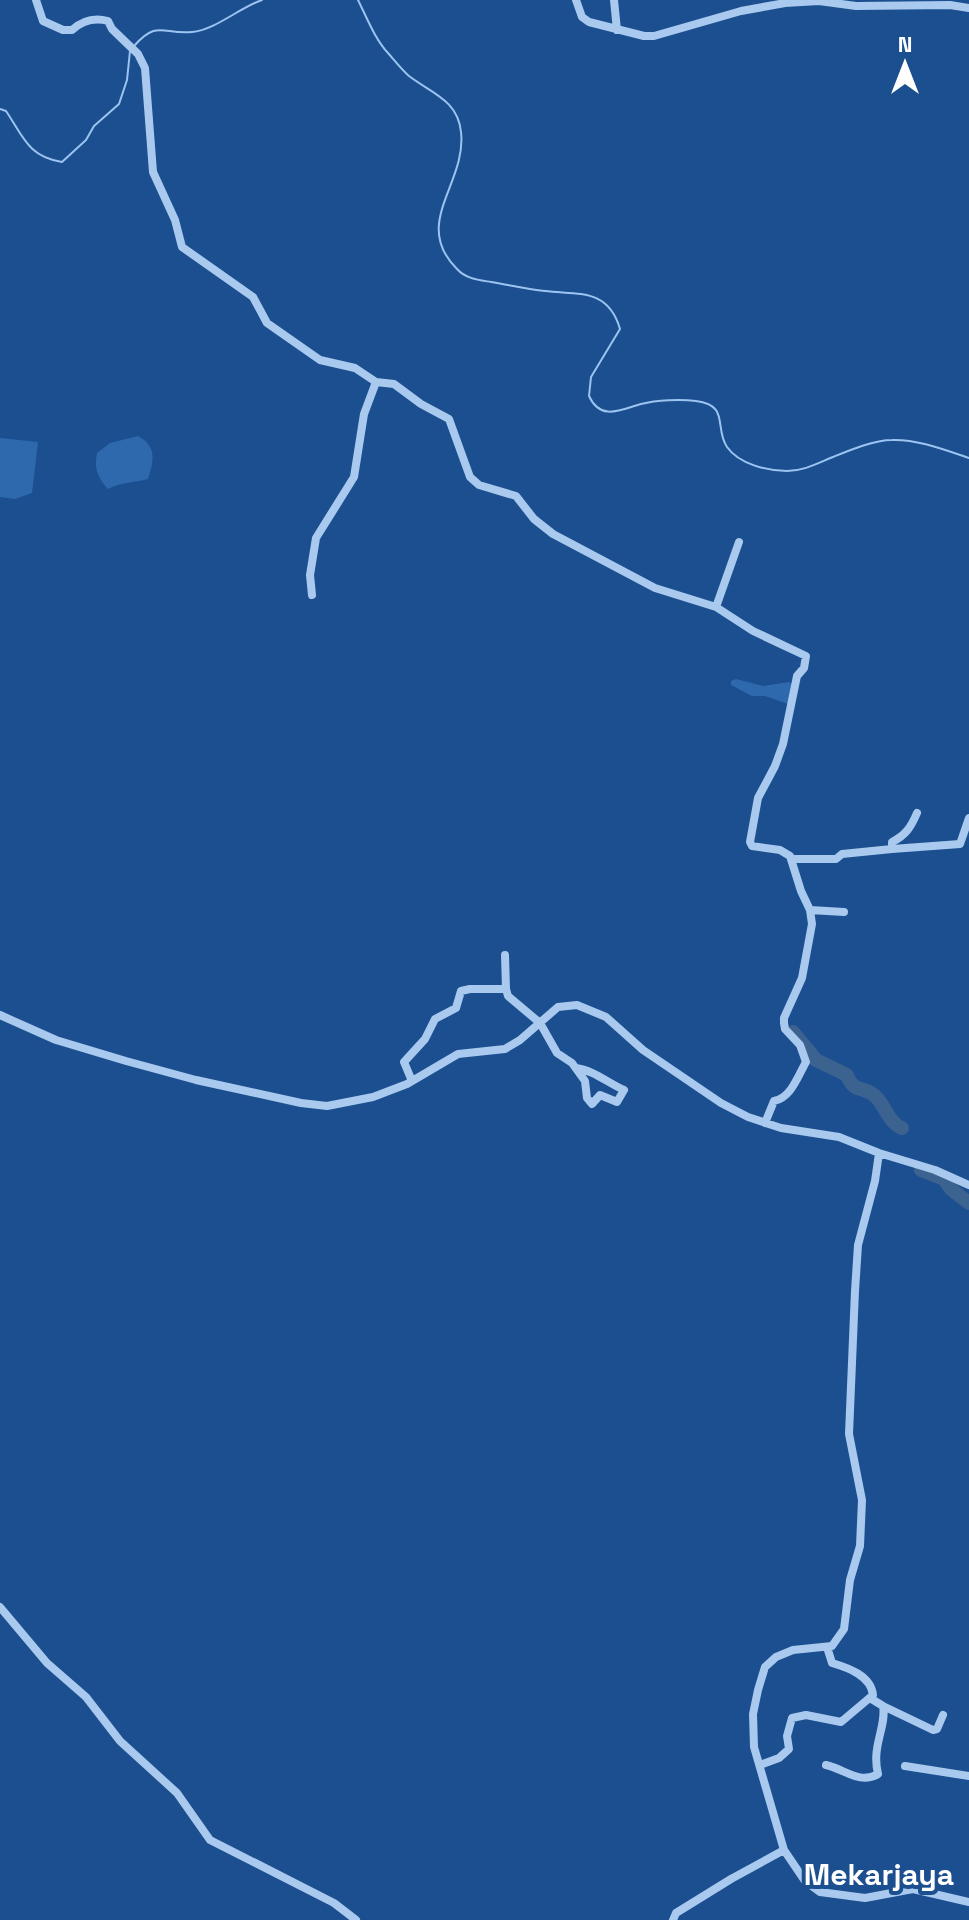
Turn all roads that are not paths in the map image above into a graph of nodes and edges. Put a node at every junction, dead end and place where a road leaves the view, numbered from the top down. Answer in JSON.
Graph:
{"nodes":[{"id":1,"x":36,"y":0,"type":"edge"},
{"id":2,"x":576,"y":0,"type":"edge"},
{"id":3,"x":614,"y":0,"type":"edge"},
{"id":4,"x":811,"y":0,"type":"edge"},
{"id":5,"x":969,"y":8,"type":"edge"},
{"id":6,"x":617,"y":30,"type":"junction"},
{"id":7,"x":376,"y":382,"type":"junction"},
{"id":8,"x":739,"y":542,"type":"dead end"},
{"id":9,"x":312,"y":595,"type":"dead end"},
{"id":10,"x":716,"y":607,"type":"junction"},
{"id":11,"x":917,"y":813,"type":"dead end"},
{"id":12,"x":969,"y":818,"type":"edge"},
{"id":13,"x":892,"y":849,"type":"junction"},
{"id":14,"x":792,"y":859,"type":"junction"},
{"id":15,"x":810,"y":910,"type":"junction"},
{"id":16,"x":844,"y":912,"type":"dead end"},
{"id":17,"x":505,"y":955,"type":"dead end"},
{"id":18,"x":506,"y":989,"type":"junction"},
{"id":19,"x":0,"y":1015,"type":"edge"},
{"id":20,"x":540,"y":1023,"type":"junction"},
{"id":21,"x":576,"y":1068,"type":"junction"},
{"id":22,"x":412,"y":1081,"type":"junction"},
{"id":23,"x":765,"y":1123,"type":"junction"},
{"id":24,"x":879,"y":1153,"type":"junction"},
{"id":25,"x":969,"y":1185,"type":"edge"},
{"id":26,"x":0,"y":1607,"type":"edge"},
{"id":27,"x":827,"y":1647,"type":"junction"},
{"id":28,"x":870,"y":1698,"type":"junction"},
{"id":29,"x":883,"y":1706,"type":"junction"},
{"id":30,"x":943,"y":1715,"type":"dead end"},
{"id":31,"x":760,"y":1765,"type":"junction"},
{"id":32,"x":826,"y":1765,"type":"dead end"},
{"id":33,"x":905,"y":1766,"type":"dead end"},
{"id":34,"x":969,"y":1776,"type":"edge"},
{"id":35,"x":784,"y":1850,"type":"junction"},
{"id":36,"x":969,"y":1902,"type":"edge"},
{"id":37,"x":354,"y":1919,"type":"edge"},
{"id":38,"x":673,"y":1920,"type":"edge"}],
"edges":[{"from":1,"to":7,"type":"street"},
{"from":2,"to":6,"type":"street"},
{"from":3,"to":6,"type":"street"},
{"from":4,"to":5,"type":"street"},
{"from":4,"to":6,"type":"street"},
{"from":7,"to":9,"type":"street"},
{"from":7,"to":10,"type":"street"},
{"from":8,"to":10,"type":"street"},
{"from":10,"to":14,"type":"street"},
{"from":11,"to":13,"type":"street"},
{"from":12,"to":13,"type":"street"},
{"from":13,"to":14,"type":"street"},
{"from":14,"to":15,"type":"street"},
{"from":15,"to":16,"type":"street"},
{"from":15,"to":23,"type":"street"},
{"from":17,"to":18,"type":"street"},
{"from":18,"to":20,"type":"street"},
{"from":18,"to":22,"type":"street"},
{"from":19,"to":22,"type":"street"},
{"from":20,"to":21,"type":"street"},
{"from":20,"to":22,"type":"street"},
{"from":20,"to":23,"type":"street"},
{"from":21,"to":21,"type":"street"},
{"from":23,"to":24,"type":"street"},
{"from":24,"to":25,"type":"street"},
{"from":24,"to":27,"type":"street"},
{"from":26,"to":37,"type":"street"},
{"from":27,"to":28,"type":"street"},
{"from":27,"to":31,"type":"street"},
{"from":28,"to":29,"type":"street"},
{"from":28,"to":31,"type":"street"},
{"from":29,"to":30,"type":"street"},
{"from":29,"to":32,"type":"street"},
{"from":31,"to":35,"type":"street"},
{"from":33,"to":34,"type":"street"},
{"from":35,"to":36,"type":"street"},
{"from":35,"to":38,"type":"street"}]}
